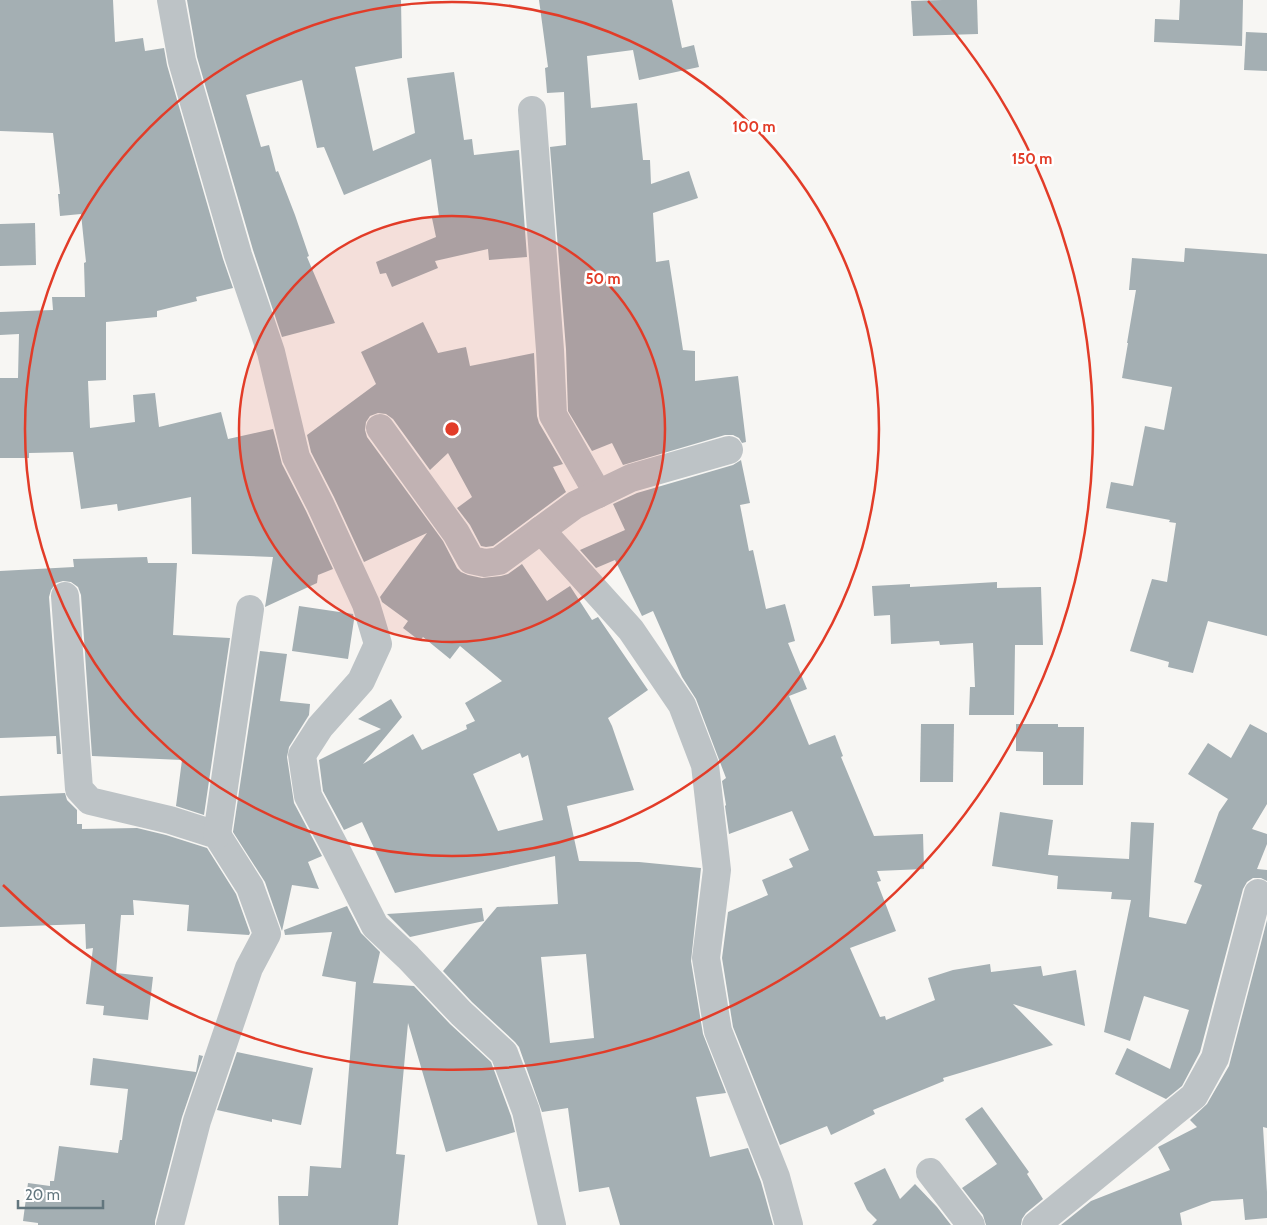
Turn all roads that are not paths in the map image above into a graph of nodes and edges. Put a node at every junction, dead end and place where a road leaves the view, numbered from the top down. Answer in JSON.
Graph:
{"nodes":[{"id":1,"x":171,"y":0,"type":"edge"},
{"id":2,"x":532,"y":110,"type":"dead end"},
{"id":3,"x":380,"y":428,"type":"dead end"},
{"id":4,"x":729,"y":450,"type":"dead end"},
{"id":5,"x":598,"y":494,"type":"junction"},
{"id":6,"x":541,"y":530,"type":"junction"},
{"id":7,"x":65,"y":596,"type":"dead end"},
{"id":8,"x":250,"y":609,"type":"dead end"},
{"id":9,"x":217,"y":835,"type":"junction"},
{"id":10,"x":1258,"y":893,"type":"dead end"},
{"id":11,"x":930,"y":1172,"type":"dead end"},
{"id":12,"x":170,"y":1225,"type":"edge"},
{"id":13,"x":552,"y":1225,"type":"edge"},
{"id":14,"x":789,"y":1225,"type":"edge"},
{"id":15,"x":971,"y":1225,"type":"edge"},
{"id":16,"x":1036,"y":1225,"type":"edge"}],
"edges":[{"from":1,"to":13,"type":"street"},
{"from":2,"to":5,"type":"street"},
{"from":3,"to":6,"type":"street"},
{"from":4,"to":5,"type":"street"},
{"from":5,"to":6,"type":"street"},
{"from":6,"to":14,"type":"street"},
{"from":7,"to":9,"type":"street"},
{"from":8,"to":9,"type":"street"},
{"from":9,"to":12,"type":"street"},
{"from":10,"to":16,"type":"street"},
{"from":11,"to":15,"type":"street"}]}
